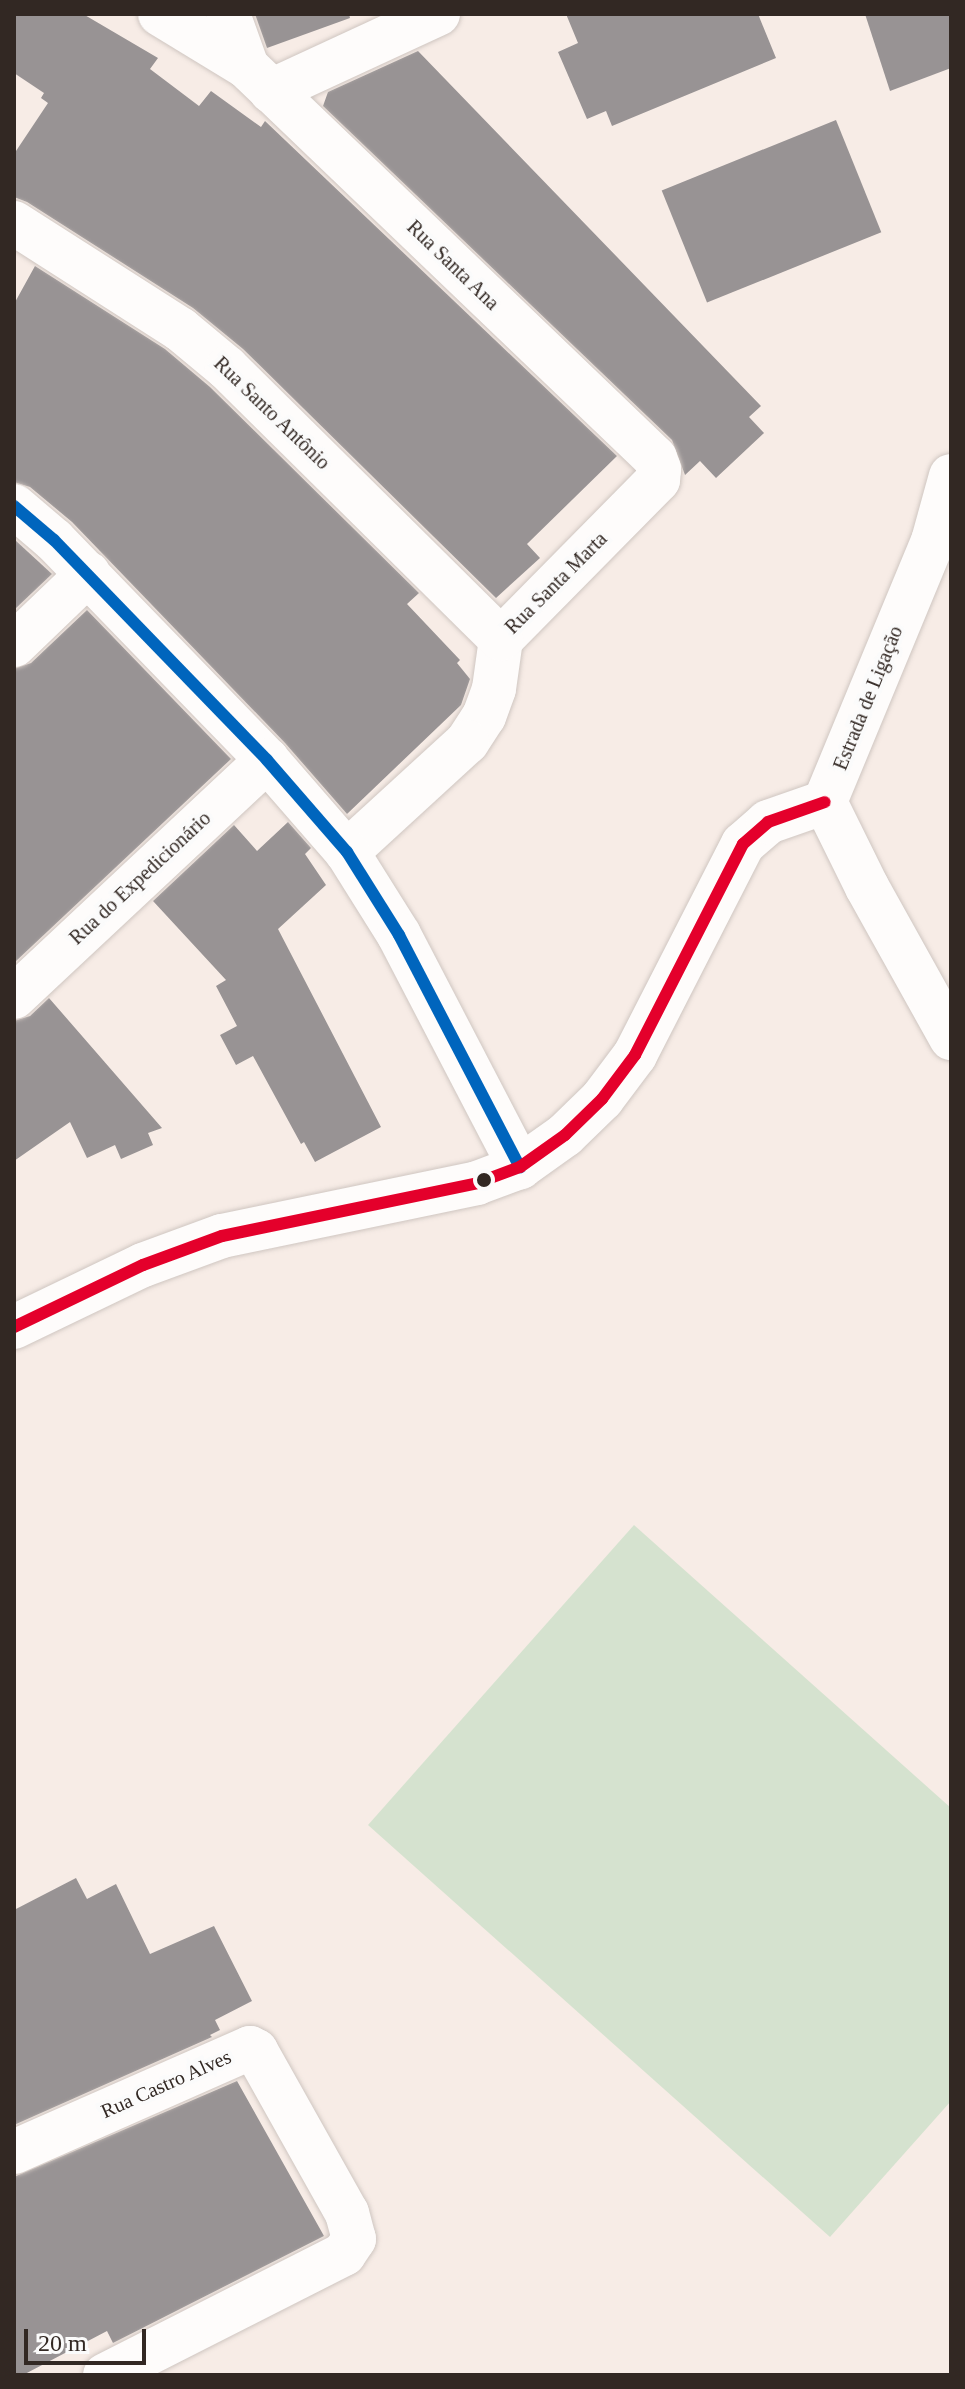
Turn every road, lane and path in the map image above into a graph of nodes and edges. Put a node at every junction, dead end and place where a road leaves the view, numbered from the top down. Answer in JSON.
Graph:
{"nodes":[{"id":1,"x":160,"y":14,"type":"edge"},
{"id":2,"x":228,"y":14,"type":"edge"},
{"id":3,"x":438,"y":14,"type":"edge"},
{"id":4,"x":259,"y":79,"type":"junction"},
{"id":5,"x":14,"y":223,"type":"edge"},
{"id":6,"x":658,"y":465,"type":"joint"},
{"id":7,"x":949,"y":488,"type":"edge"},
{"id":8,"x":14,"y":506,"type":"edge"},
{"id":9,"x":88,"y":574,"type":"junction"},
{"id":10,"x":501,"y":639,"type":"junction"},
{"id":11,"x":14,"y":645,"type":"edge"},
{"id":12,"x":267,"y":760,"type":"junction"},
{"id":13,"x":825,"y":802,"type":"junction"},
{"id":14,"x":347,"y":852,"type":"junction"},
{"id":15,"x":14,"y":997,"type":"edge"},
{"id":16,"x":951,"y":1038,"type":"edge"},
{"id":17,"x":520,"y":1167,"type":"junction"},
{"id":18,"x":14,"y":1327,"type":"edge"},
{"id":19,"x":14,"y":2152,"type":"edge"},
{"id":20,"x":105,"y":2375,"type":"edge"}],
"edges":[{"from":1,"to":4,"type":"street","name":"Rua Santa Ana"},
{"from":2,"to":4,"type":"street","name":"Rua Santa Ana"},
{"from":3,"to":4,"type":"street"},
{"from":4,"to":6,"type":"street","name":"Rua Santa Ana"},
{"from":5,"to":10,"type":"street","name":"Rua Santo Antônio"},
{"from":6,"to":10,"type":"street","name":"Rua Santa Marta"},
{"from":7,"to":13,"type":"street","name":"Estrada de Ligação"},
{"from":8,"to":9,"type":"street"},
{"from":9,"to":11,"type":"street"},
{"from":9,"to":12,"type":"street"},
{"from":10,"to":14,"type":"street","name":"Rua Santa Marta"},
{"from":12,"to":14,"type":"street"},
{"from":12,"to":15,"type":"street","name":"Rua do Expedicionário"},
{"from":13,"to":16,"type":"street"},
{"from":13,"to":17,"type":"street"},
{"from":14,"to":17,"type":"street"},
{"from":17,"to":18,"type":"street"},
{"from":19,"to":20,"type":"street","name":"Rua Castro Alves"}]}
